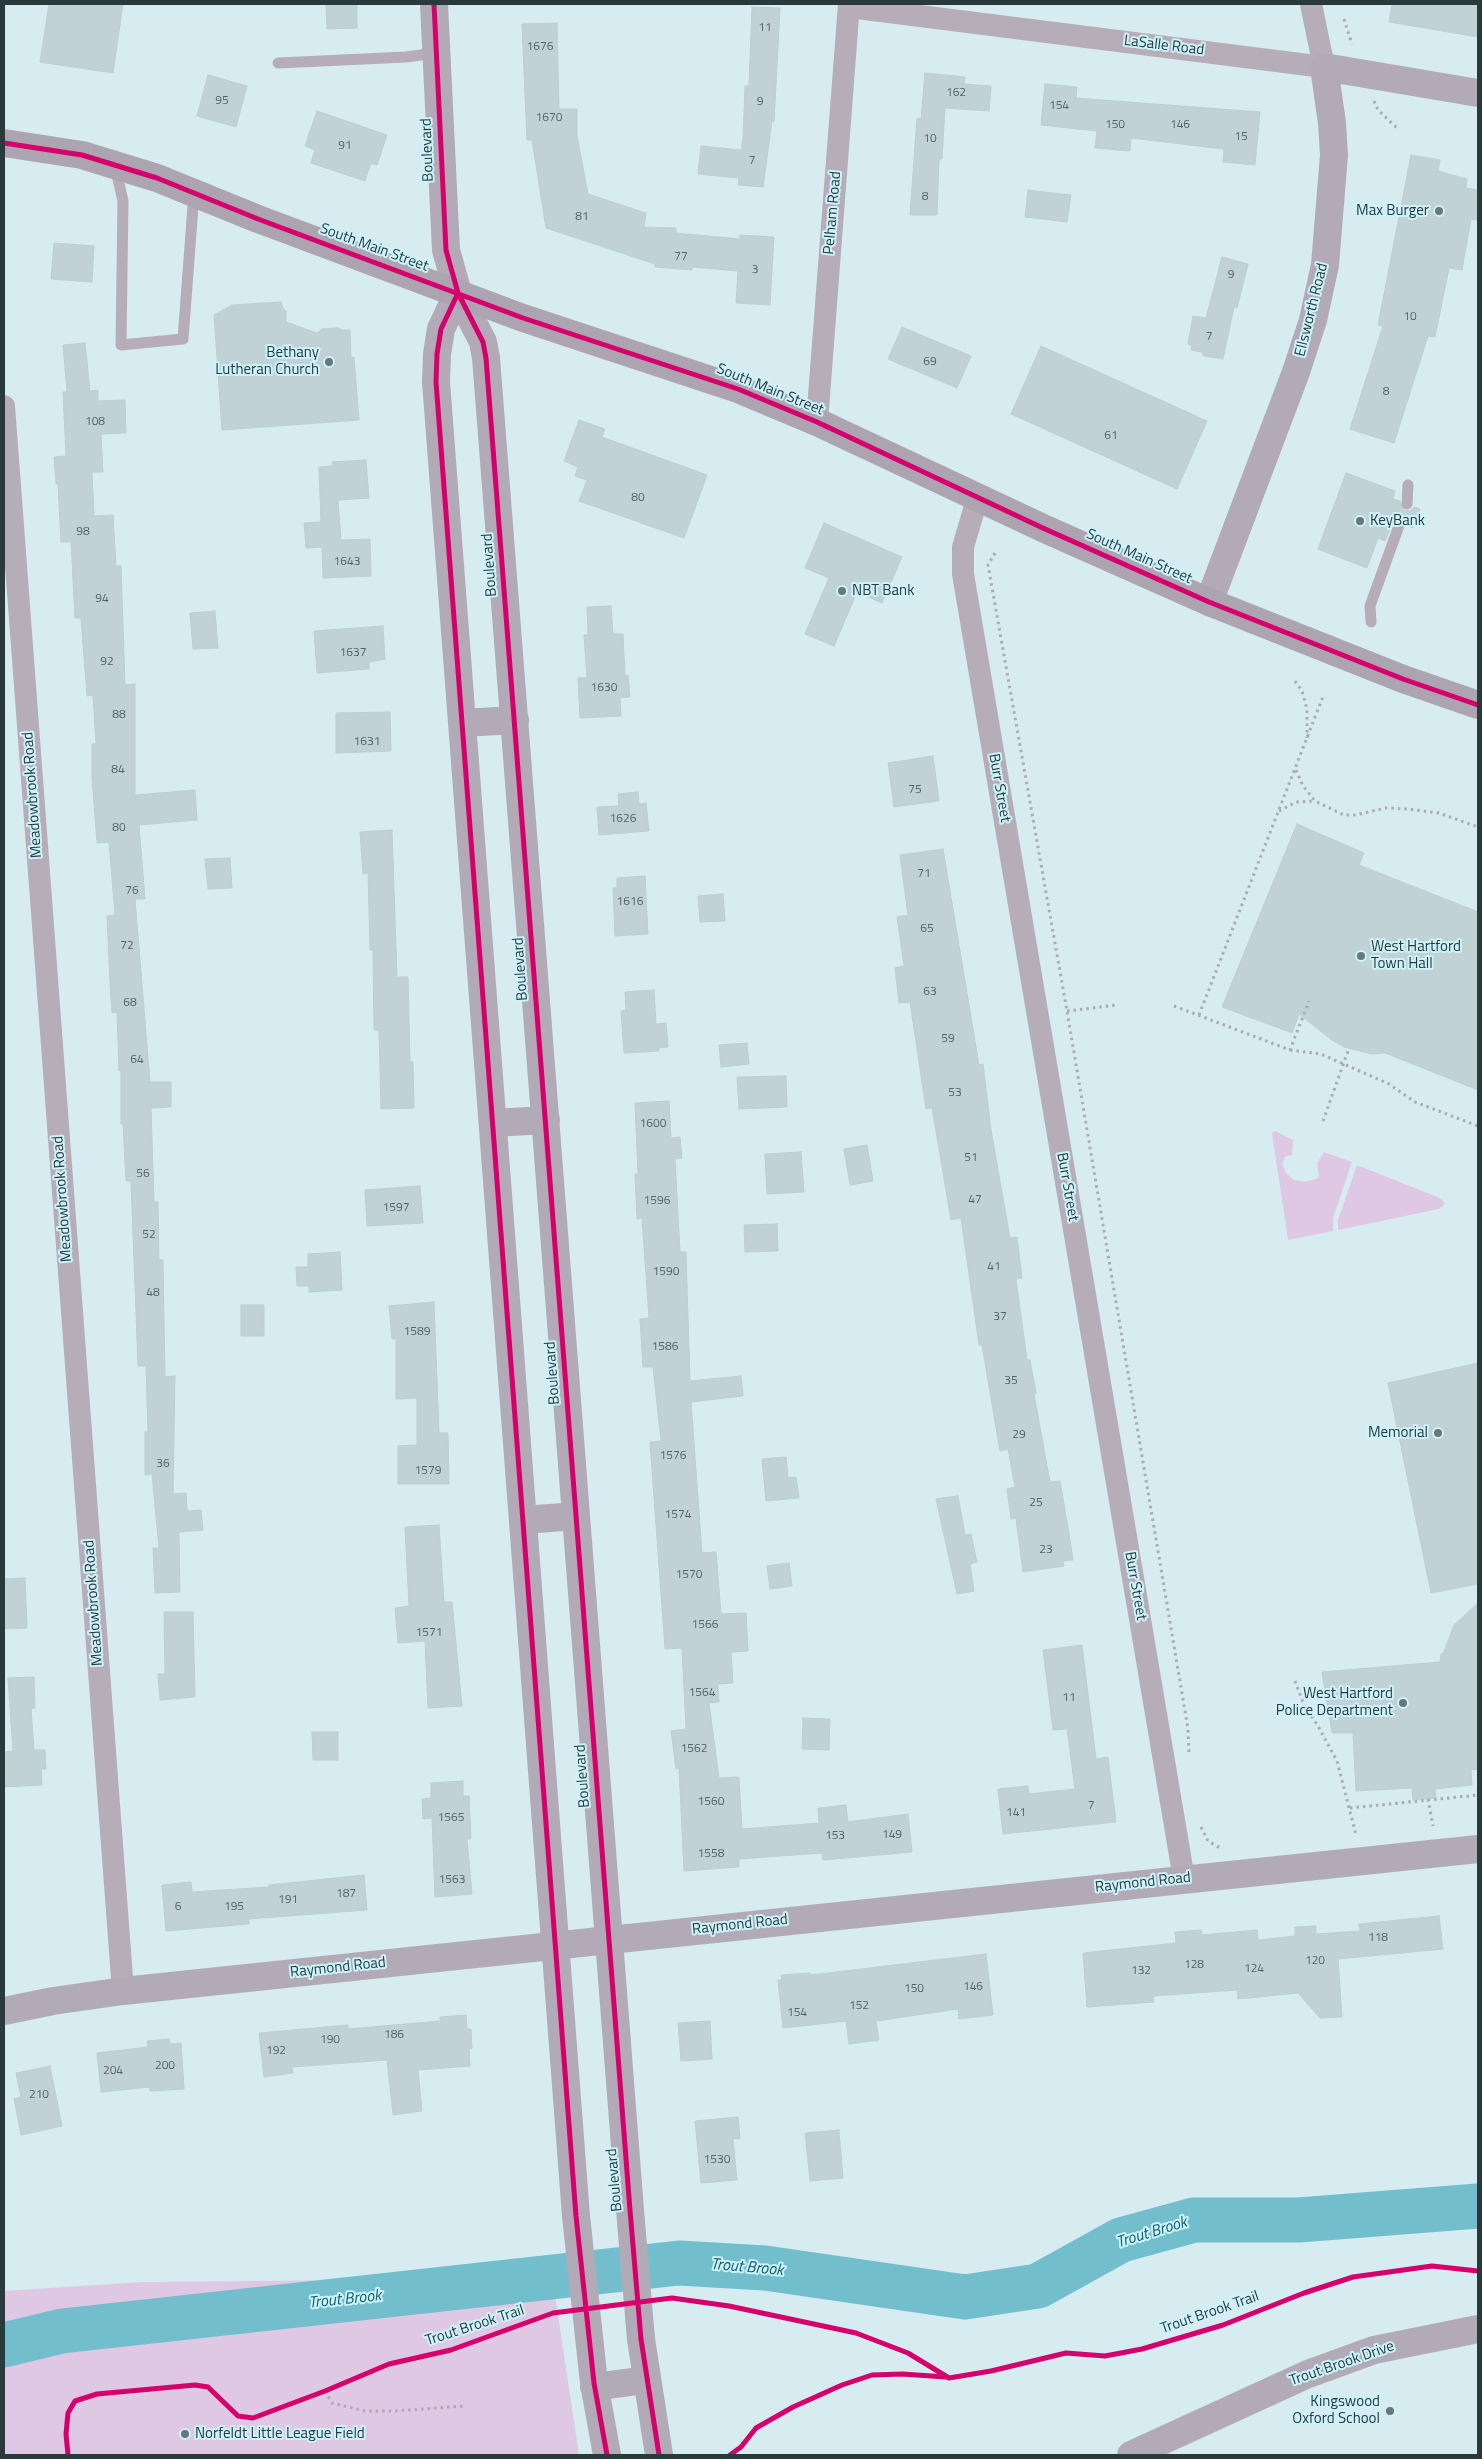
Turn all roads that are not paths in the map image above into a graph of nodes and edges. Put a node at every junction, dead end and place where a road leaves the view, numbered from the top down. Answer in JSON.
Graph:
{"nodes":[{"id":1,"x":434,"y":4,"type":"edge"},
{"id":2,"x":1311,"y":4,"type":"edge"},
{"id":3,"x":849,"y":5,"type":"edge"},
{"id":4,"x":436,"y":53,"type":"junction"},
{"id":5,"x":278,"y":62,"type":"dead end"},
{"id":6,"x":1324,"y":67,"type":"junction"},
{"id":7,"x":1478,"y":93,"type":"edge"},
{"id":8,"x":4,"y":143,"type":"edge"},
{"id":9,"x":115,"y":165,"type":"junction"},
{"id":10,"x":194,"y":193,"type":"junction"},
{"id":11,"x":458,"y":293,"type":"junction"},
{"id":12,"x":4,"y":406,"type":"edge"},
{"id":13,"x":817,"y":422,"type":"junction"},
{"id":14,"x":1408,"y":485,"type":"dead end"},
{"id":15,"x":978,"y":496,"type":"junction"},
{"id":16,"x":1407,"y":504,"type":"dead end"},
{"id":17,"x":1400,"y":523,"type":"dead end"},
{"id":18,"x":1209,"y":602,"type":"junction"},
{"id":19,"x":1371,"y":622,"type":"dead end"},
{"id":20,"x":1478,"y":705,"type":"edge"},
{"id":21,"x":514,"y":720,"type":"junction"},
{"id":22,"x":462,"y":723,"type":"junction"},
{"id":23,"x":546,"y":1120,"type":"junction"},
{"id":24,"x":493,"y":1123,"type":"junction"},
{"id":25,"x":576,"y":1516,"type":"junction"},
{"id":26,"x":524,"y":1520,"type":"junction"},
{"id":27,"x":1478,"y":1849,"type":"edge"},
{"id":28,"x":1184,"y":1879,"type":"junction"},
{"id":29,"x":608,"y":1939,"type":"junction"},
{"id":30,"x":557,"y":1945,"type":"junction"},
{"id":31,"x":124,"y":1991,"type":"junction"},
{"id":32,"x":4,"y":2011,"type":"edge"},
{"id":33,"x":1478,"y":2329,"type":"edge"},
{"id":34,"x":646,"y":2380,"type":"junction"},
{"id":35,"x":594,"y":2387,"type":"junction"},
{"id":36,"x":608,"y":2455,"type":"edge"},
{"id":37,"x":659,"y":2455,"type":"edge"},
{"id":38,"x":1130,"y":2455,"type":"edge"}],
"edges":[{"from":1,"to":4,"type":"main road","name":"Boulevard"},
{"from":2,"to":6,"type":"street","name":"Ellsworth Road"},
{"from":3,"to":6,"type":"street","name":"LaSalle Road"},
{"from":3,"to":13,"type":"street","name":"Pelham Road"},
{"from":4,"to":5,"type":"lane"},
{"from":4,"to":11,"type":"main road","name":"Boulevard"},
{"from":6,"to":7,"type":"main road","name":"LaSalle Road"},
{"from":6,"to":18,"type":"main road","name":"Ellsworth Road"},
{"from":8,"to":9,"type":"main road","name":"South Main Street"},
{"from":9,"to":10,"type":"main road","name":"South Main Street"},
{"from":9,"to":10,"type":"lane"},
{"from":10,"to":11,"type":"main road","name":"South Main Street"},
{"from":11,"to":13,"type":"main road","name":"South Main Street"},
{"from":11,"to":21,"type":"main road","name":"Boulevard"},
{"from":11,"to":22,"type":"main road"},
{"from":12,"to":31,"type":"street","name":"Meadowbrook Road"},
{"from":13,"to":15,"type":"main road","name":"South Main Street"},
{"from":14,"to":16,"type":"lane"},
{"from":15,"to":18,"type":"main road","name":"South Main Street"},
{"from":15,"to":28,"type":"street","name":"Burr Street"},
{"from":17,"to":19,"type":"lane"},
{"from":18,"to":20,"type":"main road","name":"South Main Street"},
{"from":21,"to":22,"type":"main road"},
{"from":21,"to":23,"type":"main road","name":"Boulevard"},
{"from":22,"to":24,"type":"main road"},
{"from":23,"to":24,"type":"main road"},
{"from":23,"to":25,"type":"main road","name":"Boulevard"},
{"from":24,"to":26,"type":"main road"},
{"from":25,"to":26,"type":"main road"},
{"from":25,"to":29,"type":"main road","name":"Boulevard"},
{"from":26,"to":30,"type":"main road"},
{"from":27,"to":28,"type":"main road","name":"Raymond Road"},
{"from":28,"to":29,"type":"main road","name":"Raymond Road"},
{"from":29,"to":30,"type":"main road","name":"Raymond Road"},
{"from":29,"to":34,"type":"main road","name":"Boulevard"},
{"from":30,"to":31,"type":"main road","name":"Raymond Road"},
{"from":30,"to":35,"type":"main road"},
{"from":31,"to":32,"type":"main road","name":"Raymond Road"},
{"from":33,"to":38,"type":"main road","name":"Trout Brook Drive"},
{"from":34,"to":35,"type":"main road"},
{"from":34,"to":37,"type":"main road","name":"Boulevard"},
{"from":35,"to":36,"type":"main road"}]}
